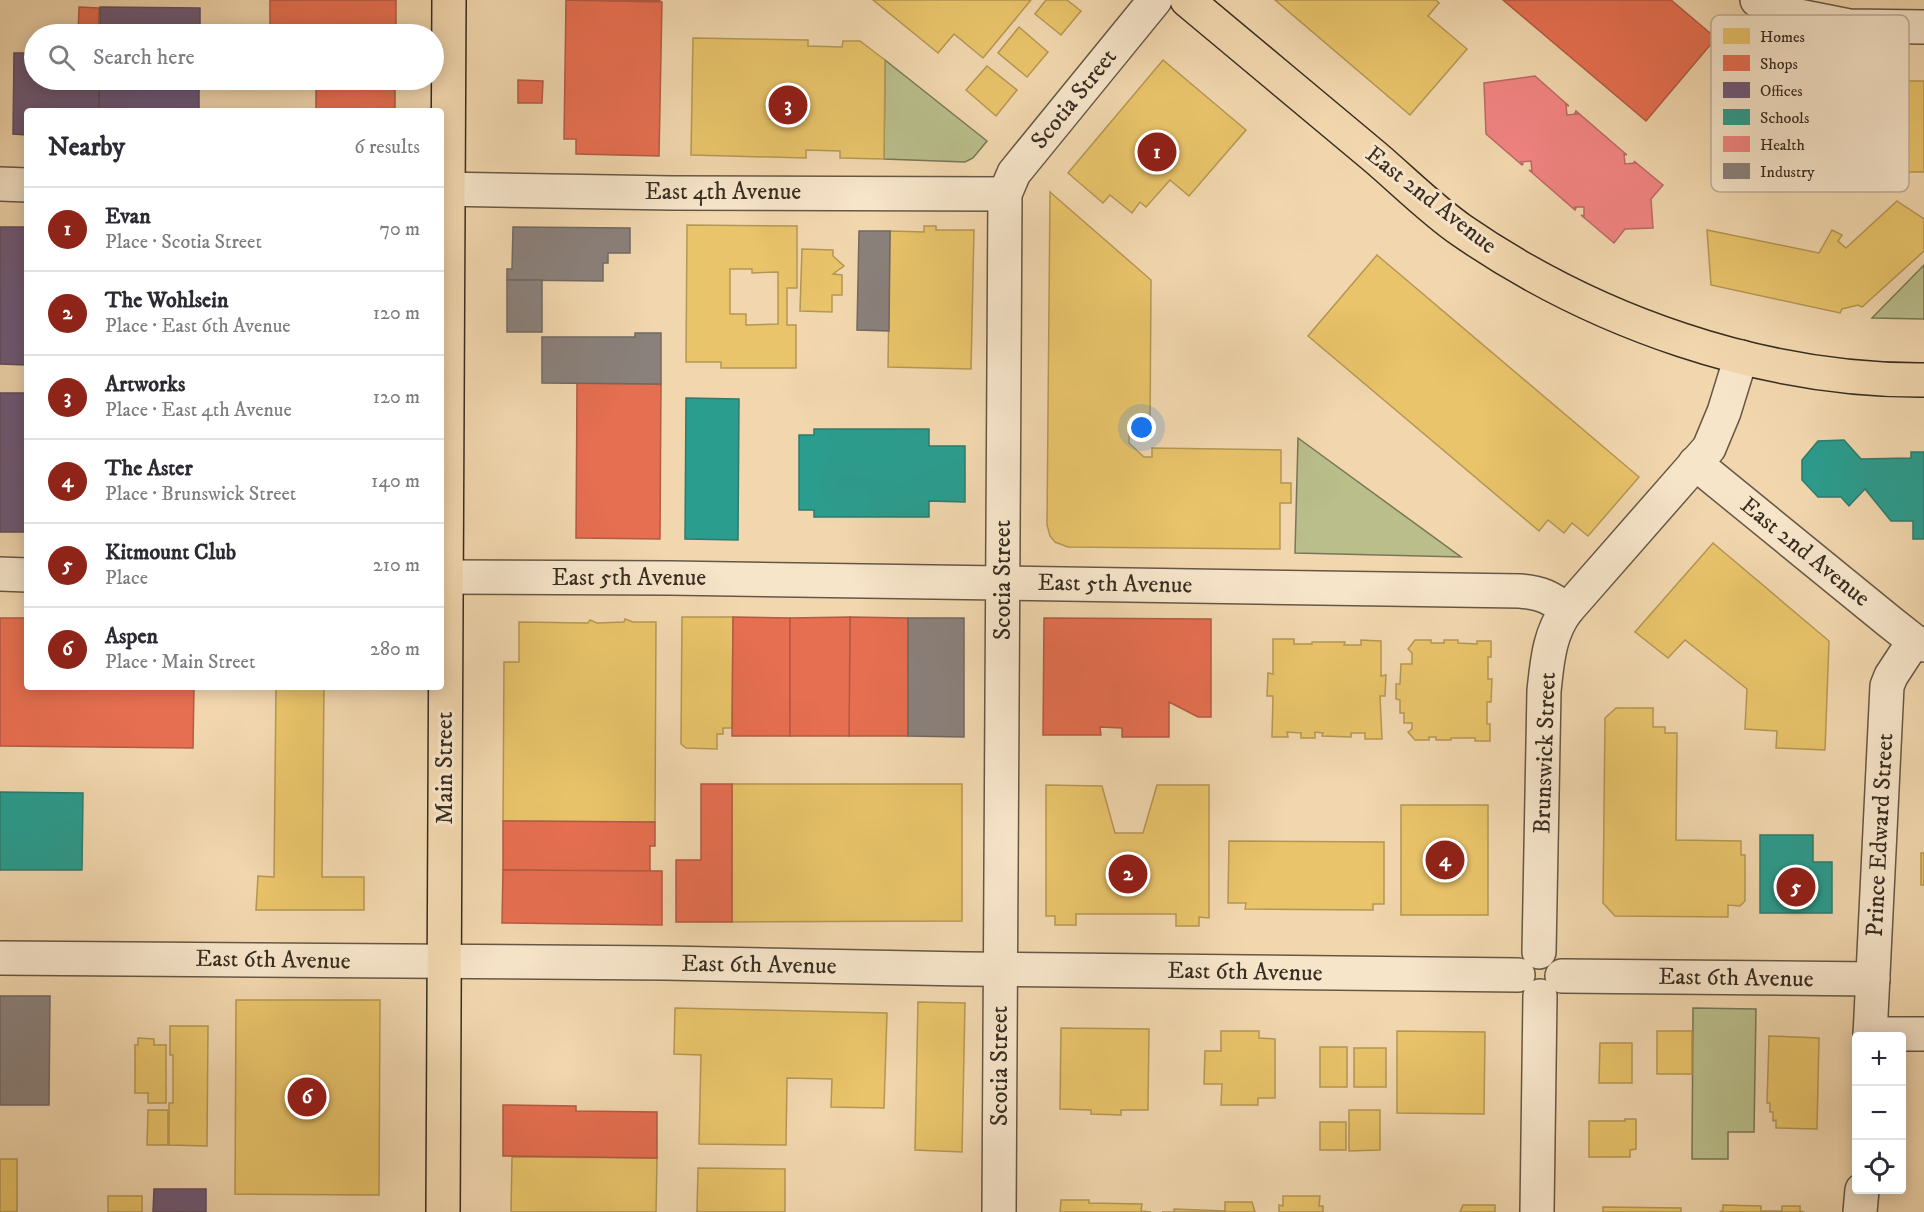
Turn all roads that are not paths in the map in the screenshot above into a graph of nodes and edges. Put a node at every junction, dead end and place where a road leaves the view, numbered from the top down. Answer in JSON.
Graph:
{"nodes":[{"id":1,"x":449,"y":0,"type":"edge"},
{"id":2,"x":1155,"y":0,"type":"edge"},
{"id":3,"x":1187,"y":0,"type":"edge"},
{"id":4,"x":1757,"y":0,"type":"edge"},
{"id":5,"x":1794,"y":15,"type":"edge"},
{"id":6,"x":1909,"y":27,"type":"edge"},
{"id":7,"x":1924,"y":27,"type":"edge"},
{"id":8,"x":0,"y":184,"type":"edge"},
{"id":9,"x":24,"y":185,"type":"edge"},
{"id":10,"x":444,"y":189,"type":"edge"},
{"id":11,"x":1005,"y":194,"type":"junction"},
{"id":12,"x":1730,"y":354,"type":"junction"},
{"id":13,"x":1924,"y":380,"type":"edge"},
{"id":14,"x":1695,"y":463,"type":"junction"},
{"id":15,"x":0,"y":574,"type":"edge"},
{"id":16,"x":24,"y":575,"type":"edge"},
{"id":17,"x":444,"y":577,"type":"edge"},
{"id":18,"x":1003,"y":583,"type":"junction"},
{"id":19,"x":1567,"y":610,"type":"junction"},
{"id":20,"x":1919,"y":643,"type":"edge"},
{"id":21,"x":443,"y":690,"type":"edge"},
{"id":22,"x":0,"y":958,"type":"edge"},
{"id":23,"x":444,"y":962,"type":"junction"},
{"id":24,"x":1001,"y":969,"type":"junction"},
{"id":25,"x":1540,"y":975,"type":"junction"},
{"id":26,"x":1873,"y":980,"type":"junction"},
{"id":27,"x":1870,"y":1032,"type":"edge"},
{"id":28,"x":1906,"y":1034,"type":"edge"},
{"id":29,"x":1924,"y":1034,"type":"edge"},
{"id":30,"x":1862,"y":1194,"type":"edge"},
{"id":31,"x":443,"y":1212,"type":"edge"},
{"id":32,"x":999,"y":1212,"type":"edge"},
{"id":33,"x":1537,"y":1212,"type":"edge"},
{"id":34,"x":1860,"y":1212,"type":"edge"}],
"edges":[{"from":1,"to":10,"type":"main road","name":"Main Street"},
{"from":2,"to":11,"type":"street","name":"Scotia Street"},
{"from":3,"to":12,"type":"main road","name":"East 2nd Avenue"},
{"from":4,"to":5,"type":"street"},
{"from":6,"to":7,"type":"street"},
{"from":8,"to":9,"type":"street"},
{"from":10,"to":11,"type":"street","name":"East 4th Avenue"},
{"from":11,"to":18,"type":"street","name":"Scotia Street"},
{"from":12,"to":13,"type":"main road","name":"East 2nd Avenue"},
{"from":12,"to":14,"type":"street"},
{"from":14,"to":19,"type":"street","name":"Brunswick Street"},
{"from":14,"to":20,"type":"street","name":"East 2nd Avenue"},
{"from":15,"to":16,"type":"street"},
{"from":17,"to":18,"type":"street","name":"East 5th Avenue"},
{"from":18,"to":19,"type":"street","name":"East 5th Avenue"},
{"from":18,"to":24,"type":"street","name":"Scotia Street"},
{"from":19,"to":25,"type":"street","name":"Brunswick Street"},
{"from":20,"to":26,"type":"street","name":"Prince Edward Street"},
{"from":21,"to":23,"type":"main road","name":"Main Street"},
{"from":22,"to":23,"type":"street","name":"East 6th Avenue"},
{"from":23,"to":24,"type":"street","name":"East 6th Avenue"},
{"from":23,"to":31,"type":"main road","name":"Main Street"},
{"from":24,"to":25,"type":"street","name":"East 6th Avenue"},
{"from":24,"to":32,"type":"street","name":"Scotia Street"},
{"from":25,"to":26,"type":"street","name":"East 6th Avenue"},
{"from":25,"to":33,"type":"street","name":"Brunswick Street"},
{"from":26,"to":27,"type":"street","name":"Prince Edward Street"},
{"from":28,"to":29,"type":"street"},
{"from":30,"to":34,"type":"street"}]}
